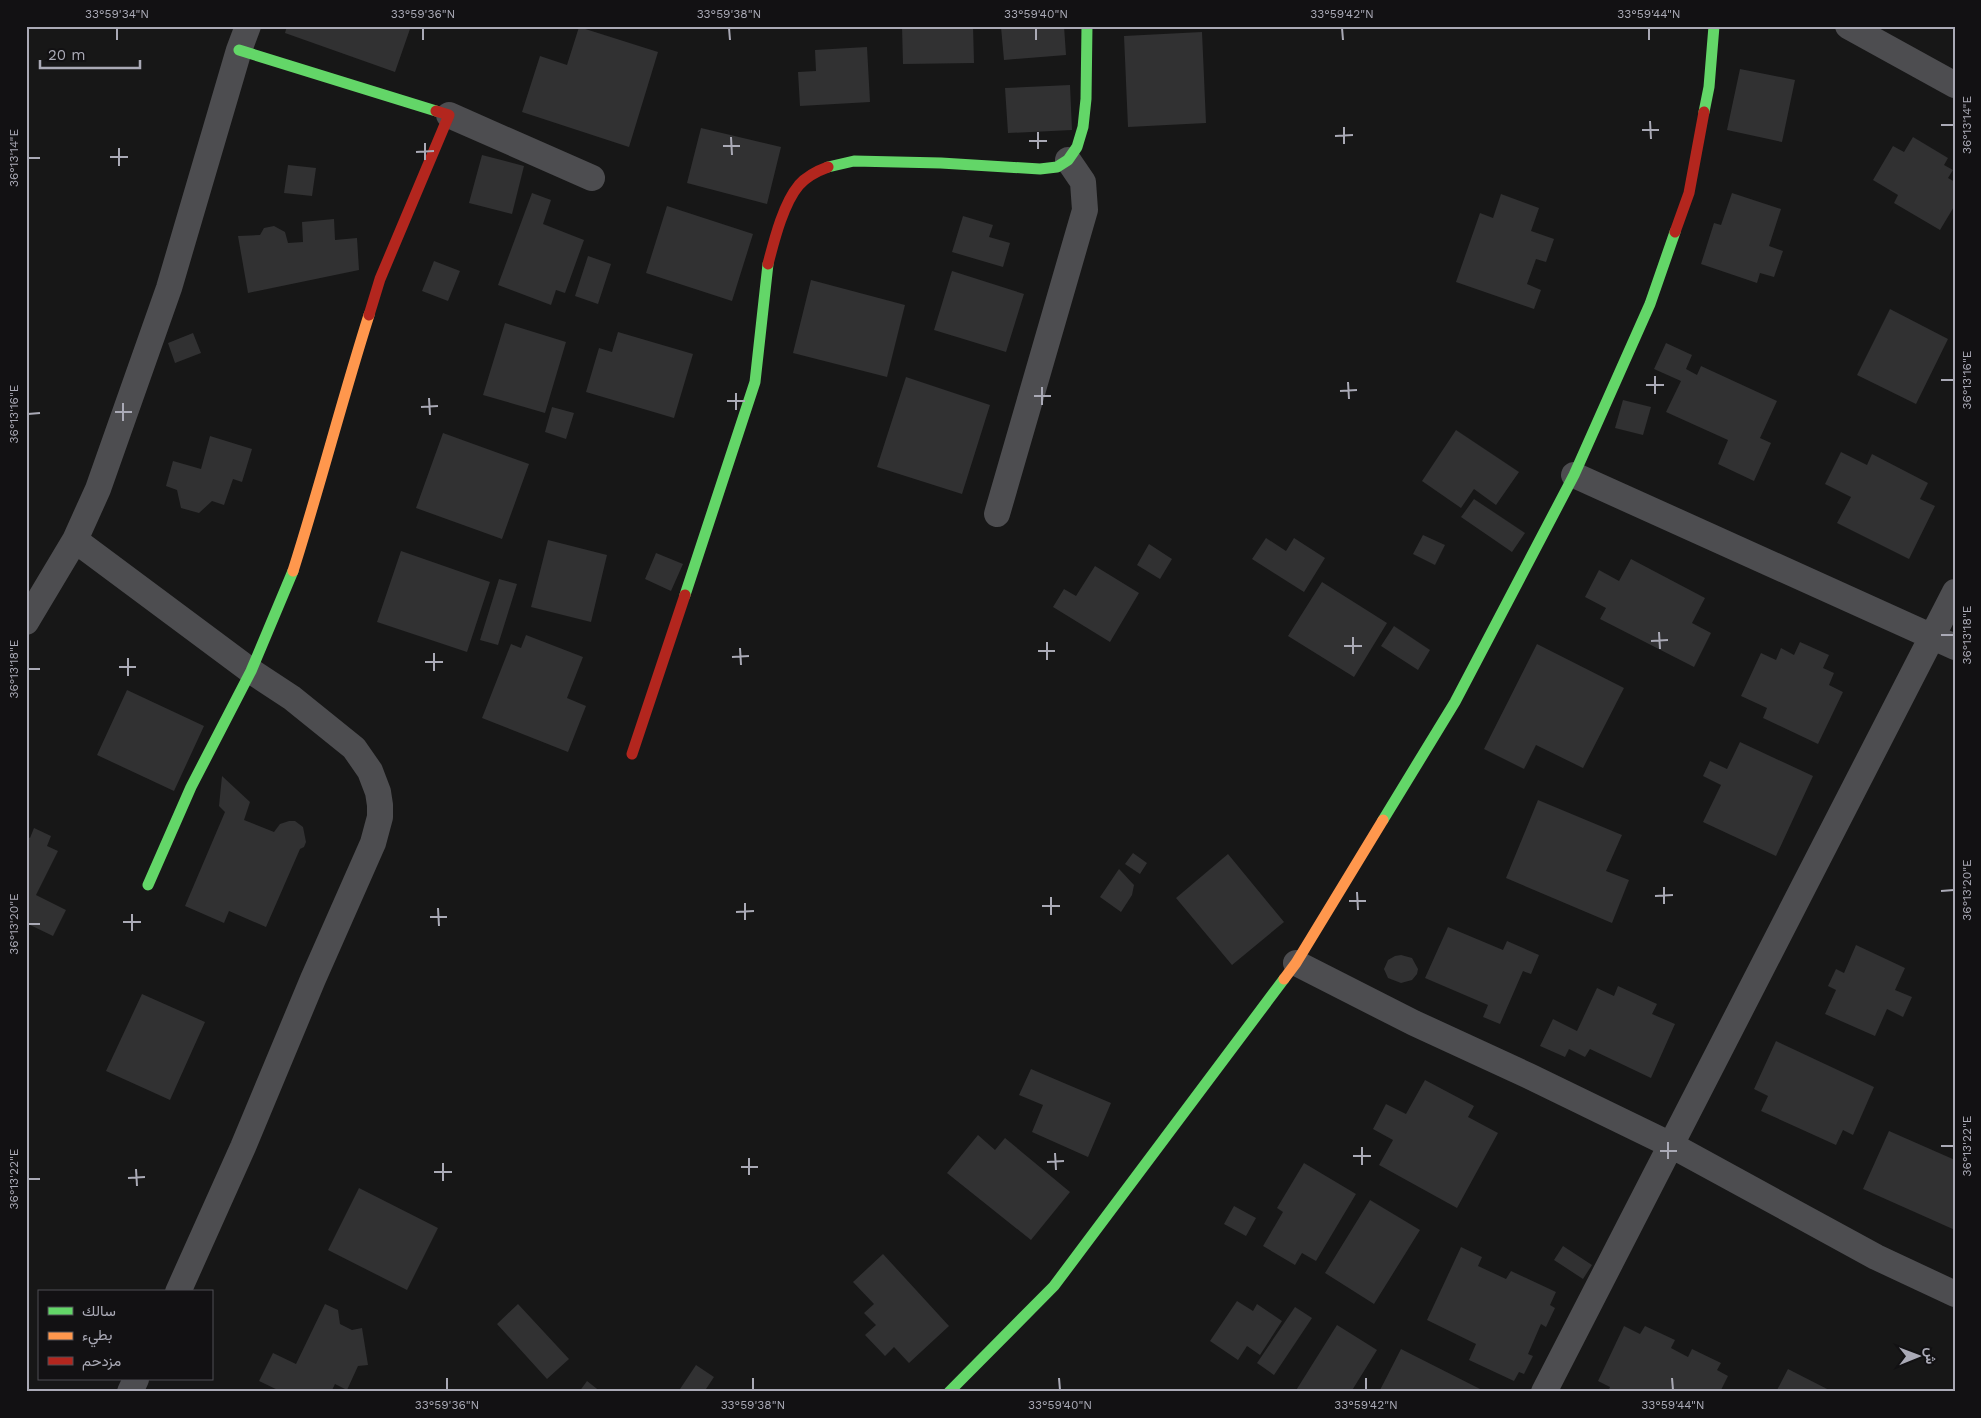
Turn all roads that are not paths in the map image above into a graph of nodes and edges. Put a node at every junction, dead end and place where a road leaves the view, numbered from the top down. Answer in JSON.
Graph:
{"nodes":[{"id":1,"x":1087,"y":26,"type":"edge"},
{"id":2,"x":1714,"y":26,"type":"edge"},
{"id":3,"x":1848,"y":26,"type":"edge"},
{"id":4,"x":243,"y":38,"type":"edge"},
{"id":5,"x":1955,"y":85,"type":"edge"},
{"id":6,"x":449,"y":115,"type":"junction"},
{"id":7,"x":1068,"y":160,"type":"junction"},
{"id":8,"x":592,"y":178,"type":"dead end"},
{"id":9,"x":1574,"y":475,"type":"junction"},
{"id":10,"x":997,"y":514,"type":"dead end"},
{"id":11,"x":75,"y":540,"type":"junction"},
{"id":12,"x":1955,"y":592,"type":"edge"},
{"id":13,"x":26,"y":622,"type":"edge"},
{"id":14,"x":1943,"y":641,"type":"edge"},
{"id":15,"x":252,"y":671,"type":"junction"},
{"id":16,"x":632,"y":754,"type":"dead end"},
{"id":17,"x":148,"y":885,"type":"dead end"},
{"id":18,"x":1296,"y":963,"type":"junction"},
{"id":19,"x":1671,"y":1145,"type":"junction"},
{"id":20,"x":179,"y":1290,"type":"edge"},
{"id":21,"x":1955,"y":1294,"type":"edge"},
{"id":22,"x":136,"y":1380,"type":"edge"},
{"id":23,"x":130,"y":1392,"type":"edge"},
{"id":24,"x":949,"y":1392,"type":"edge"},
{"id":25,"x":1544,"y":1392,"type":"edge"}],
"edges":[{"from":1,"to":7,"type":"street"},
{"from":2,"to":9,"type":"street"},
{"from":3,"to":5,"type":"street"},
{"from":4,"to":6,"type":"street"},
{"from":4,"to":11,"type":"street"},
{"from":6,"to":8,"type":"street"},
{"from":6,"to":15,"type":"street"},
{"from":7,"to":10,"type":"street"},
{"from":7,"to":16,"type":"street"},
{"from":9,"to":14,"type":"street"},
{"from":9,"to":18,"type":"street"},
{"from":11,"to":13,"type":"street"},
{"from":11,"to":15,"type":"street"},
{"from":12,"to":14,"type":"street"},
{"from":14,"to":19,"type":"street"},
{"from":15,"to":17,"type":"street"},
{"from":15,"to":20,"type":"street"},
{"from":18,"to":19,"type":"street"},
{"from":18,"to":24,"type":"street"},
{"from":19,"to":21,"type":"street"},
{"from":19,"to":25,"type":"street"},
{"from":22,"to":23,"type":"street"}]}
